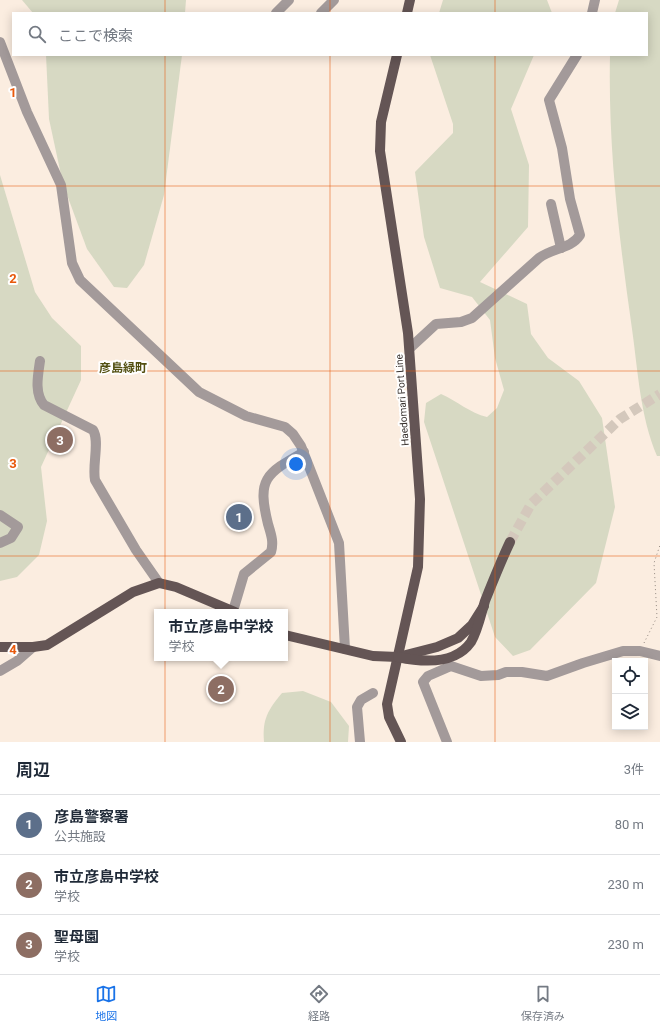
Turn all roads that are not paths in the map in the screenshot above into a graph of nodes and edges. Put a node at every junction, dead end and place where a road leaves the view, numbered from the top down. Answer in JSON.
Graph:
{"nodes":[{"id":1,"x":289,"y":0,"type":"edge"},
{"id":2,"x":334,"y":0,"type":"edge"},
{"id":3,"x":410,"y":0,"type":"edge"},
{"id":4,"x":595,"y":0,"type":"edge"},
{"id":5,"x":281,"y":11,"type":"edge"},
{"id":6,"x":322,"y":12,"type":"edge"},
{"id":7,"x":407,"y":12,"type":"edge"},
{"id":8,"x":592,"y":12,"type":"edge"},
{"id":9,"x":0,"y":42,"type":"edge"},
{"id":10,"x":397,"y":56,"type":"edge"},
{"id":11,"x":576,"y":56,"type":"edge"},
{"id":12,"x":551,"y":204,"type":"dead end"},
{"id":13,"x":561,"y":248,"type":"junction"},
{"id":14,"x":410,"y":348,"type":"junction"},
{"id":15,"x":40,"y":361,"type":"dead end"},
{"id":16,"x":304,"y":452,"type":"junction"},
{"id":17,"x":0,"y":515,"type":"edge"},
{"id":18,"x":510,"y":542,"type":"tunnel mouth"},
{"id":19,"x":0,"y":543,"type":"edge"},
{"id":20,"x":159,"y":583,"type":"junction"},
{"id":21,"x":227,"y":609,"type":"edge"},
{"id":22,"x":235,"y":609,"type":"edge"},
{"id":23,"x":288,"y":636,"type":"edge"},
{"id":24,"x":0,"y":647,"type":"edge"},
{"id":25,"x":33,"y":647,"type":"junction"},
{"id":26,"x":345,"y":649,"type":"junction"},
{"id":27,"x":660,"y":656,"type":"edge"},
{"id":28,"x":398,"y":657,"type":"junction"},
{"id":29,"x":0,"y":671,"type":"edge"},
{"id":30,"x":373,"y":693,"type":"dead end"},
{"id":31,"x":360,"y":742,"type":"edge"},
{"id":32,"x":401,"y":742,"type":"edge"},
{"id":33,"x":446,"y":742,"type":"edge"}],
"edges":[{"from":1,"to":5,"type":"street"},
{"from":2,"to":6,"type":"street"},
{"from":3,"to":7,"type":"main road"},
{"from":4,"to":8,"type":"street"},
{"from":9,"to":16,"type":"street"},
{"from":10,"to":14,"type":"main road","name":"Haedomari Port Line"},
{"from":11,"to":13,"type":"street"},
{"from":12,"to":13,"type":"street"},
{"from":13,"to":14,"type":"street"},
{"from":14,"to":28,"type":"main road","name":"Haedomari Port Line"},
{"from":15,"to":20,"type":"street"},
{"from":16,"to":22,"type":"street"},
{"from":16,"to":26,"type":"street"},
{"from":17,"to":19,"type":"street"},
{"from":18,"to":28,"type":"main road"},
{"from":20,"to":21,"type":"main road"},
{"from":20,"to":25,"type":"main road"},
{"from":23,"to":26,"type":"main road"},
{"from":24,"to":25,"type":"main road"},
{"from":25,"to":29,"type":"street"},
{"from":26,"to":28,"type":"main road"},
{"from":27,"to":33,"type":"street"},
{"from":28,"to":32,"type":"main road","name":"Haedomari Port Line"},
{"from":30,"to":31,"type":"street"}]}
